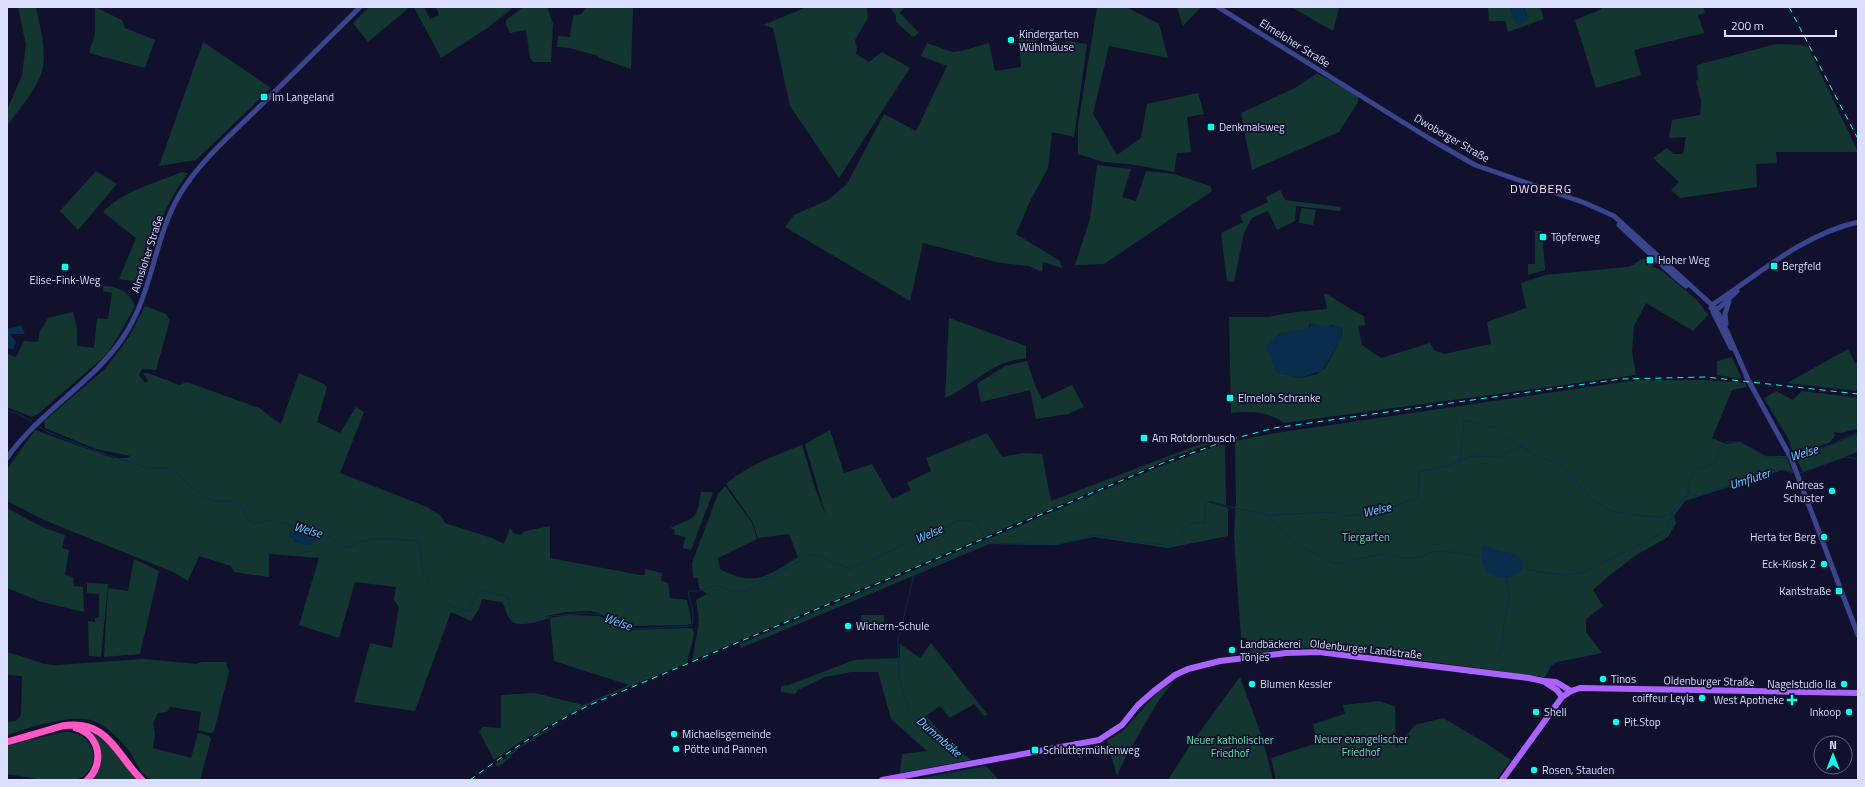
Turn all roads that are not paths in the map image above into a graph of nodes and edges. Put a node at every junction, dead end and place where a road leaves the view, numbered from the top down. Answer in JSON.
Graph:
{"nodes":[{"id":1,"x":360,"y":7,"type":"edge"},
{"id":2,"x":1218,"y":7,"type":"edge"},
{"id":3,"x":1368,"y":100,"type":"joint"},
{"id":4,"x":1858,"y":222,"type":"edge"},
{"id":5,"x":1744,"y":284,"type":"junction"},
{"id":6,"x":1730,"y":298,"type":"junction"},
{"id":7,"x":1712,"y":308,"type":"junction"},
{"id":8,"x":1729,"y":334,"type":"junction"},
{"id":9,"x":1747,"y":377,"type":"junction"},
{"id":10,"x":7,"y":458,"type":"edge"},
{"id":11,"x":1858,"y":635,"type":"edge"},
{"id":12,"x":1543,"y":681,"type":"junction"},
{"id":13,"x":1571,"y":691,"type":"junction"},
{"id":14,"x":1858,"y":693,"type":"edge"},
{"id":15,"x":1562,"y":696,"type":"junction"},
{"id":16,"x":62,"y":726,"type":"junction"},
{"id":17,"x":7,"y":742,"type":"edge"},
{"id":18,"x":87,"y":780,"type":"edge"},
{"id":19,"x":142,"y":780,"type":"edge"},
{"id":20,"x":882,"y":780,"type":"edge"},
{"id":21,"x":1502,"y":780,"type":"edge"}],
"edges":[{"from":1,"to":10,"type":"street","name":"Almsloher Straße"},
{"from":2,"to":3,"type":"street","name":"Elmeloher Straße"},
{"from":3,"to":7,"type":"street","name":"Dwoberger Straße"},
{"from":4,"to":5,"type":"street"},
{"from":5,"to":6,"type":"street"},
{"from":5,"to":7,"type":"street"},
{"from":6,"to":7,"type":"street"},
{"from":6,"to":8,"type":"street"},
{"from":7,"to":8,"type":"street","name":"Dwoberger Straße"},
{"from":7,"to":9,"type":"street","name":"Dwoberger Straße"},
{"from":8,"to":9,"type":"street","name":"Dwoberger Straße"},
{"from":9,"to":11,"type":"street","name":"Dwoberger Straße"},
{"from":12,"to":13,"type":"main road"},
{"from":12,"to":15,"type":"main road","name":"Oldenburger Landstraße"},
{"from":12,"to":20,"type":"main road","name":"Oldenburger Landstraße"},
{"from":13,"to":14,"type":"main road","name":"Oldenburger Straße"},
{"from":13,"to":15,"type":"main road","name":"Oldenburger Straße"},
{"from":15,"to":21,"type":"main road"},
{"from":16,"to":17,"type":"highway"},
{"from":16,"to":18,"type":"highway"},
{"from":16,"to":19,"type":"highway"}]}
